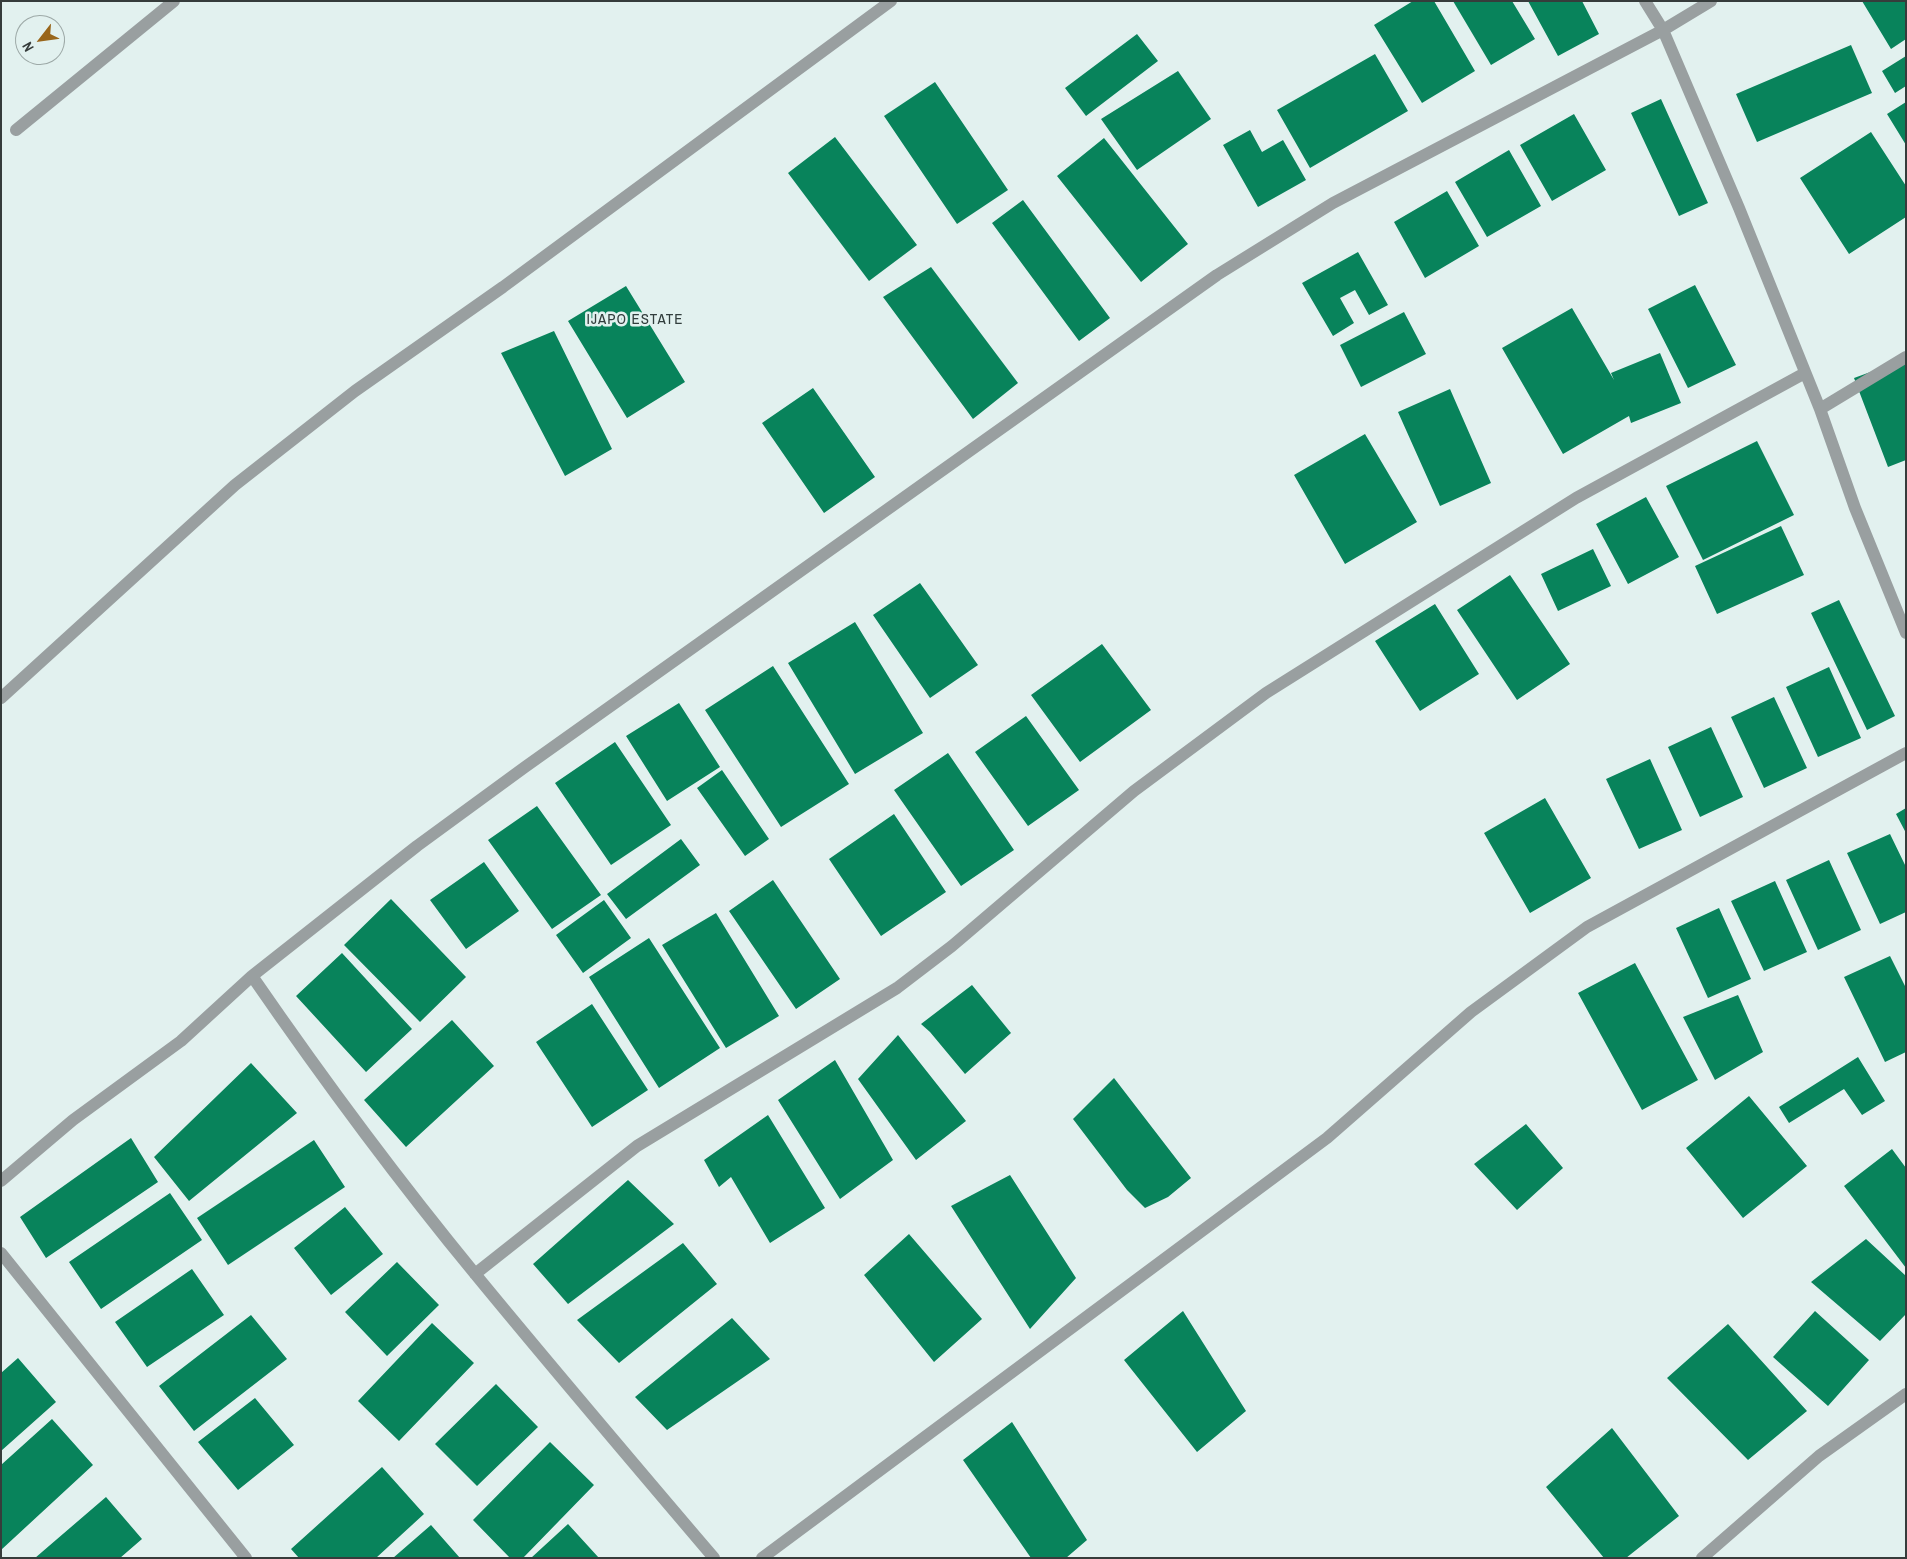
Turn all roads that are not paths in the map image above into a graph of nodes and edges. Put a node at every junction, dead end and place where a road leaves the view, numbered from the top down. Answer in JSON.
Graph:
{"nodes":[{"id":1,"x":174,"y":1,"type":"edge"},
{"id":2,"x":891,"y":1,"type":"edge"},
{"id":3,"x":1645,"y":1,"type":"edge"},
{"id":4,"x":1711,"y":1,"type":"edge"},
{"id":5,"x":1663,"y":30,"type":"junction"},
{"id":6,"x":16,"y":130,"type":"dead end"},
{"id":7,"x":1906,"y":357,"type":"edge"},
{"id":8,"x":1805,"y":373,"type":"junction"},
{"id":9,"x":1820,"y":409,"type":"junction"},
{"id":10,"x":1906,"y":633,"type":"edge"},
{"id":11,"x":1,"y":698,"type":"edge"},
{"id":12,"x":1906,"y":753,"type":"edge"},
{"id":13,"x":252,"y":976,"type":"junction"},
{"id":14,"x":1,"y":1181,"type":"edge"},
{"id":15,"x":1,"y":1253,"type":"edge"},
{"id":16,"x":475,"y":1274,"type":"junction"},
{"id":17,"x":1906,"y":1394,"type":"edge"},
{"id":18,"x":246,"y":1558,"type":"edge"},
{"id":19,"x":714,"y":1558,"type":"edge"},
{"id":20,"x":762,"y":1558,"type":"edge"},
{"id":21,"x":1702,"y":1558,"type":"edge"}],
"edges":[{"from":1,"to":6,"type":"street"},
{"from":2,"to":11,"type":"street"},
{"from":3,"to":5,"type":"street"},
{"from":4,"to":5,"type":"street"},
{"from":5,"to":8,"type":"street"},
{"from":5,"to":13,"type":"street"},
{"from":7,"to":9,"type":"street"},
{"from":8,"to":9,"type":"street"},
{"from":8,"to":16,"type":"street"},
{"from":9,"to":10,"type":"street"},
{"from":12,"to":20,"type":"street"},
{"from":13,"to":14,"type":"street"},
{"from":13,"to":16,"type":"street"},
{"from":15,"to":18,"type":"street"},
{"from":16,"to":19,"type":"street"},
{"from":17,"to":21,"type":"street"}]}
